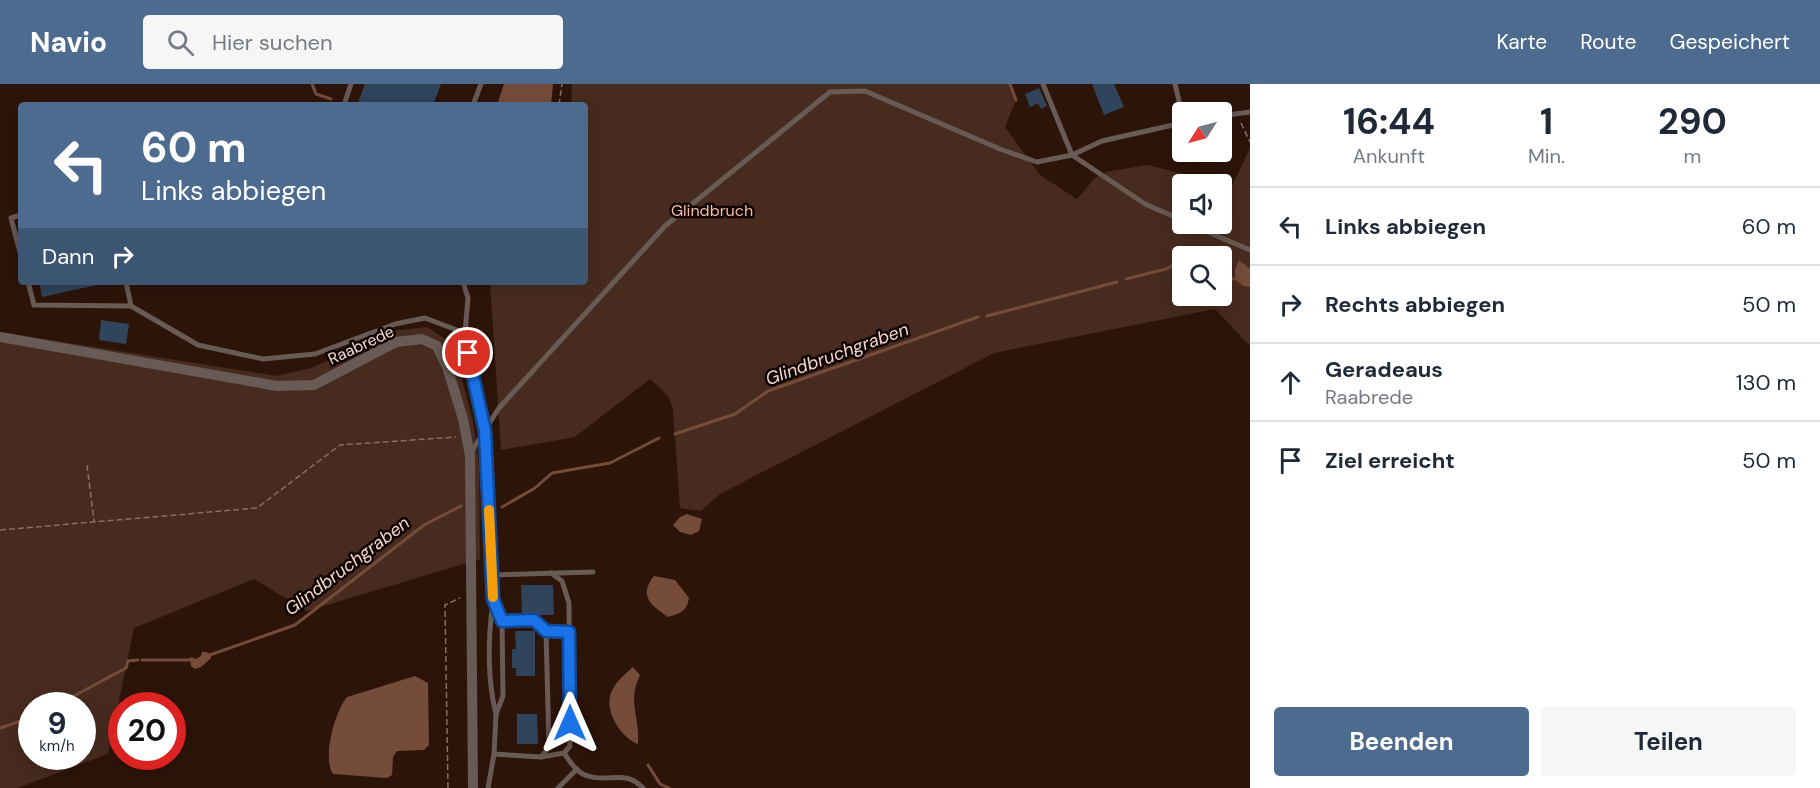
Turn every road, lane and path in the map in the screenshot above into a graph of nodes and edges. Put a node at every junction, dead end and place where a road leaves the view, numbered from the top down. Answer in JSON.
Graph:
{"nodes":[{"id":1,"x":351,"y":84,"type":"edge"},
{"id":2,"x":481,"y":84,"type":"edge"},
{"id":3,"x":562,"y":84,"type":"edge"},
{"id":4,"x":1043,"y":84,"type":"edge"},
{"id":5,"x":1175,"y":84,"type":"edge"},
{"id":6,"x":345,"y":102,"type":"edge"},
{"id":7,"x":474,"y":102,"type":"edge"},
{"id":8,"x":559,"y":102,"type":"edge"},
{"id":9,"x":1179,"y":102,"type":"edge"},
{"id":10,"x":1250,"y":112,"type":"edge"},
{"id":11,"x":1237,"y":113,"type":"junction"},
{"id":12,"x":1232,"y":114,"type":"edge"},
{"id":13,"x":1172,"y":125,"type":"edge"},
{"id":14,"x":1250,"y":142,"type":"edge"},
{"id":15,"x":1071,"y":155,"type":"junction"},
{"id":16,"x":18,"y":216,"type":"edge"},
{"id":17,"x":1172,"y":216,"type":"edge"},
{"id":18,"x":1212,"y":234,"type":"edge"},
{"id":19,"x":18,"y":245,"type":"edge"},
{"id":20,"x":1250,"y":250,"type":"edge"},
{"id":21,"x":29,"y":285,"type":"edge"},
{"id":22,"x":127,"y":285,"type":"edge"},
{"id":23,"x":464,"y":285,"type":"edge"},
{"id":24,"x":131,"y":306,"type":"junction"},
{"id":25,"x":465,"y":333,"type":"junction"},
{"id":26,"x":0,"y":337,"type":"edge"},
{"id":27,"x":485,"y":431,"type":"junction"},
{"id":28,"x":466,"y":437,"type":"junction"},
{"id":29,"x":470,"y":456,"type":"junction"},
{"id":30,"x":87,"y":465,"type":"dead end"},
{"id":31,"x":94,"y":522,"type":"junction"},
{"id":32,"x":0,"y":530,"type":"edge"},
{"id":33,"x":593,"y":572,"type":"dead end"},
{"id":34,"x":550,"y":573,"type":"junction"},
{"id":35,"x":492,"y":575,"type":"junction"},
{"id":36,"x":471,"y":592,"type":"junction"},
{"id":37,"x":493,"y":599,"type":"junction"},
{"id":38,"x":502,"y":621,"type":"junction"},
{"id":39,"x":546,"y":631,"type":"junction"},
{"id":40,"x":569,"y":632,"type":"junction"},
{"id":41,"x":496,"y":714,"type":"junction"},
{"id":42,"x":564,"y":753,"type":"junction"},
{"id":43,"x":494,"y":754,"type":"junction"},
{"id":44,"x":541,"y":757,"type":"junction"},
{"id":45,"x":577,"y":769,"type":"junction"},
{"id":46,"x":448,"y":788,"type":"edge"},
{"id":47,"x":473,"y":788,"type":"edge"},
{"id":48,"x":488,"y":788,"type":"edge"},
{"id":49,"x":558,"y":788,"type":"edge"},
{"id":50,"x":643,"y":788,"type":"edge"}],
"edges":[{"from":1,"to":6,"type":"lane"},
{"from":2,"to":7,"type":"lane"},
{"from":3,"to":8,"type":"path"},
{"from":4,"to":15,"type":"lane"},
{"from":5,"to":9,"type":"lane"},
{"from":10,"to":11,"type":"lane"},
{"from":11,"to":12,"type":"lane"},
{"from":11,"to":14,"type":"path"},
{"from":13,"to":15,"type":"lane"},
{"from":15,"to":17,"type":"lane"},
{"from":15,"to":27,"type":"lane"},
{"from":16,"to":19,"type":"lane"},
{"from":18,"to":20,"type":"lane"},
{"from":21,"to":24,"type":"lane"},
{"from":22,"to":24,"type":"lane"},
{"from":23,"to":25,"type":"lane"},
{"from":24,"to":25,"type":"lane"},
{"from":25,"to":27,"type":"lane"},
{"from":26,"to":28,"type":"street","name":"Raabrede"},
{"from":27,"to":29,"type":"lane"},
{"from":27,"to":35,"type":"lane"},
{"from":28,"to":29,"type":"street","name":"Raabrede"},
{"from":28,"to":31,"type":"path"},
{"from":29,"to":36,"type":"street","name":"Raabrede"},
{"from":30,"to":31,"type":"path"},
{"from":31,"to":32,"type":"path"},
{"from":33,"to":34,"type":"lane"},
{"from":34,"to":35,"type":"lane"},
{"from":34,"to":40,"type":"lane"},
{"from":35,"to":37,"type":"lane"},
{"from":36,"to":46,"type":"path"},
{"from":36,"to":47,"type":"street","name":"Raabrede"},
{"from":37,"to":38,"type":"lane"},
{"from":37,"to":41,"type":"lane"},
{"from":38,"to":39,"type":"lane"},
{"from":38,"to":41,"type":"lane"},
{"from":39,"to":40,"type":"lane"},
{"from":39,"to":44,"type":"lane"},
{"from":40,"to":42,"type":"lane"},
{"from":41,"to":43,"type":"lane"},
{"from":42,"to":44,"type":"lane"},
{"from":42,"to":45,"type":"lane"},
{"from":43,"to":44,"type":"lane"},
{"from":43,"to":48,"type":"lane"},
{"from":45,"to":49,"type":"lane"},
{"from":45,"to":50,"type":"lane"}]}
